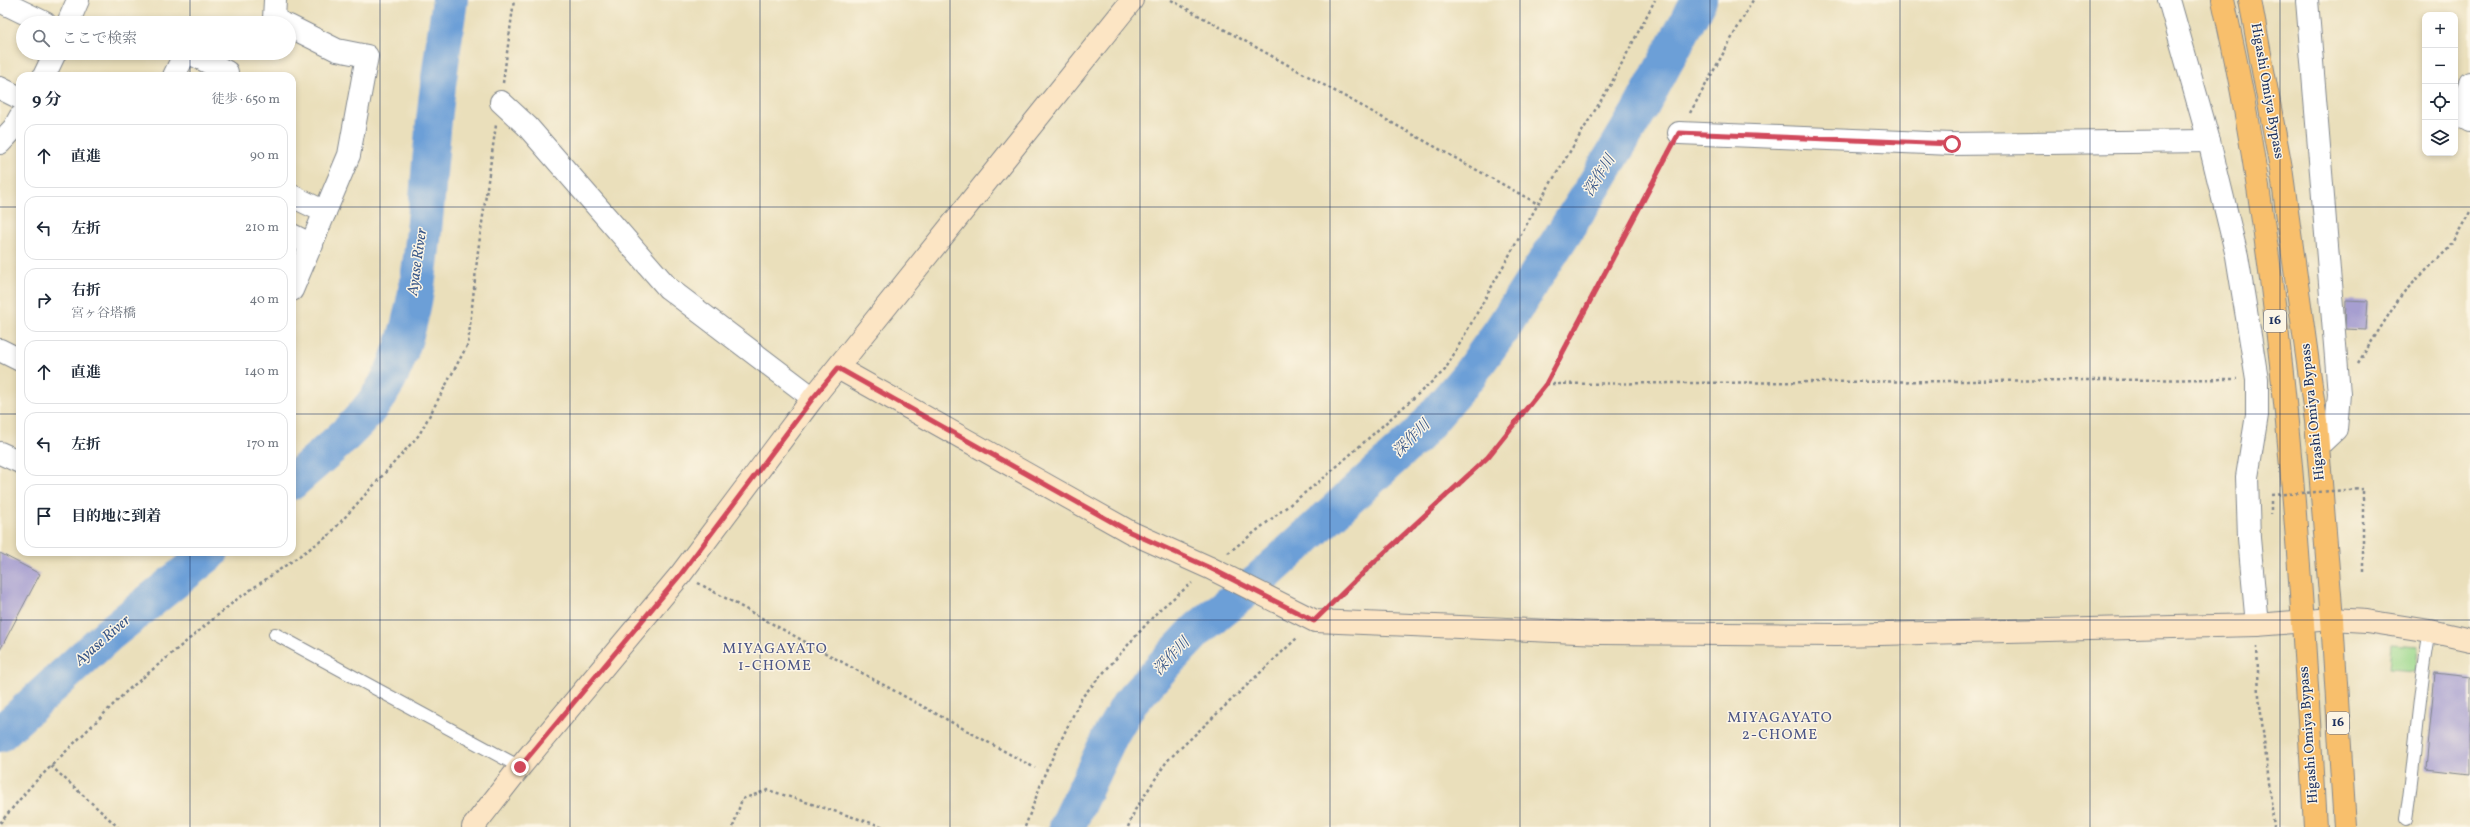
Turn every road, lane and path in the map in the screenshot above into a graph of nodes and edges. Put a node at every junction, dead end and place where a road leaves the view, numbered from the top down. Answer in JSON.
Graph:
{"nodes":[{"id":1,"x":78,"y":0,"type":"edge"},
{"id":2,"x":275,"y":0,"type":"edge"},
{"id":3,"x":514,"y":0,"type":"edge"},
{"id":4,"x":1132,"y":0,"type":"edge"},
{"id":5,"x":1171,"y":0,"type":"edge"},
{"id":6,"x":1655,"y":0,"type":"edge"},
{"id":7,"x":1753,"y":0,"type":"edge"},
{"id":8,"x":2169,"y":0,"type":"edge"},
{"id":9,"x":2223,"y":0,"type":"edge"},
{"id":10,"x":2250,"y":0,"type":"edge"},
{"id":11,"x":2307,"y":0,"type":"edge"},
{"id":12,"x":0,"y":1,"type":"edge"},
{"id":13,"x":31,"y":16,"type":"edge"},
{"id":14,"x":71,"y":16,"type":"edge"},
{"id":15,"x":274,"y":16,"type":"edge"},
{"id":16,"x":296,"y":30,"type":"edge"},
{"id":17,"x":52,"y":60,"type":"edge"},
{"id":18,"x":182,"y":60,"type":"edge"},
{"id":19,"x":204,"y":60,"type":"edge"},
{"id":20,"x":46,"y":72,"type":"edge"},
{"id":21,"x":176,"y":72,"type":"edge"},
{"id":22,"x":227,"y":72,"type":"edge"},
{"id":23,"x":2470,"y":83,"type":"edge"},
{"id":24,"x":0,"y":88,"type":"edge"},
{"id":25,"x":16,"y":96,"type":"edge"},
{"id":26,"x":501,"y":102,"type":"junction"},
{"id":27,"x":2470,"y":121,"type":"edge"},
{"id":28,"x":1679,"y":133,"type":"junction"},
{"id":29,"x":2208,"y":141,"type":"junction"},
{"id":30,"x":296,"y":198,"type":"edge"},
{"id":31,"x":1538,"y":204,"type":"junction"},
{"id":32,"x":325,"y":212,"type":"junction"},
{"id":33,"x":2470,"y":212,"type":"edge"},
{"id":34,"x":296,"y":237,"type":"edge"},
{"id":35,"x":312,"y":245,"type":"junction"},
{"id":36,"x":296,"y":281,"type":"edge"},
{"id":37,"x":0,"y":350,"type":"edge"},
{"id":38,"x":16,"y":358,"type":"edge"},
{"id":39,"x":2356,"y":367,"type":"dead end"},
{"id":40,"x":838,"y":368,"type":"junction"},
{"id":41,"x":2256,"y":379,"type":"junction"},
{"id":42,"x":1546,"y":384,"type":"junction"},
{"id":43,"x":813,"y":398,"type":"junction"},
{"id":44,"x":2319,"y":445,"type":"junction"},
{"id":45,"x":0,"y":453,"type":"edge"},
{"id":46,"x":16,"y":460,"type":"edge"},
{"id":47,"x":2271,"y":495,"type":"dead end"},
{"id":48,"x":1210,"y":568,"type":"junction"},
{"id":49,"x":2362,"y":572,"type":"dead end"},
{"id":50,"x":681,"y":574,"type":"junction"},
{"id":51,"x":2332,"y":619,"type":"junction"},
{"id":52,"x":2302,"y":620,"type":"junction"},
{"id":53,"x":1314,"y":621,"type":"junction"},
{"id":54,"x":2257,"y":626,"type":"junction"},
{"id":55,"x":2430,"y":631,"type":"junction"},
{"id":56,"x":275,"y":634,"type":"dead end"},
{"id":57,"x":2470,"y":640,"type":"edge"},
{"id":58,"x":51,"y":766,"type":"junction"},
{"id":59,"x":520,"y":767,"type":"junction"},
{"id":60,"x":1035,"y":768,"type":"dead end"},
{"id":61,"x":2406,"y":819,"type":"dead end"},
{"id":62,"x":0,"y":823,"type":"edge"},
{"id":63,"x":118,"y":827,"type":"edge"},
{"id":64,"x":473,"y":827,"type":"edge"},
{"id":65,"x":733,"y":827,"type":"edge"},
{"id":66,"x":884,"y":827,"type":"edge"},
{"id":67,"x":1025,"y":827,"type":"edge"},
{"id":68,"x":1128,"y":827,"type":"edge"},
{"id":69,"x":2274,"y":827,"type":"edge"},
{"id":70,"x":2315,"y":827,"type":"edge"},
{"id":71,"x":2345,"y":827,"type":"edge"}],
"edges":[{"from":1,"to":14,"type":"street"},
{"from":2,"to":15,"type":"street"},
{"from":3,"to":26,"type":"path"},
{"from":4,"to":40,"type":"street"},
{"from":5,"to":31,"type":"path"},
{"from":6,"to":31,"type":"path"},
{"from":7,"to":28,"type":"path"},
{"from":8,"to":29,"type":"street"},
{"from":9,"to":52,"type":"highway","name":"Higashi Omiya Bypass","number":"16"},
{"from":10,"to":44,"type":"highway","name":"Higashi Omiya Bypass","number":"16"},
{"from":11,"to":44,"type":"street"},
{"from":12,"to":13,"type":"street"},
{"from":16,"to":32,"type":"street"},
{"from":17,"to":20,"type":"street"},
{"from":18,"to":21,"type":"street"},
{"from":19,"to":22,"type":"street"},
{"from":23,"to":27,"type":"street"},
{"from":24,"to":25,"type":"street"},
{"from":26,"to":43,"type":"street"},
{"from":26,"to":58,"type":"path"},
{"from":28,"to":29,"type":"street"},
{"from":28,"to":42,"type":"path"},
{"from":29,"to":41,"type":"street"},
{"from":30,"to":32,"type":"street"},
{"from":31,"to":48,"type":"path"},
{"from":32,"to":35,"type":"street"},
{"from":33,"to":39,"type":"path"},
{"from":34,"to":35,"type":"street"},
{"from":35,"to":36,"type":"street"},
{"from":37,"to":38,"type":"street"},
{"from":40,"to":43,"type":"street"},
{"from":40,"to":48,"type":"street"},
{"from":41,"to":42,"type":"path"},
{"from":41,"to":54,"type":"street"},
{"from":42,"to":53,"type":"path"},
{"from":43,"to":50,"type":"street"},
{"from":44,"to":51,"type":"highway","name":"Higashi Omiya Bypass","number":"16"},
{"from":45,"to":46,"type":"street"},
{"from":47,"to":49,"type":"path","bridge":true},
{"from":48,"to":53,"type":"street"},
{"from":48,"to":67,"type":"path"},
{"from":50,"to":59,"type":"street"},
{"from":50,"to":60,"type":"path"},
{"from":51,"to":52,"type":"street"},
{"from":51,"to":55,"type":"street"},
{"from":51,"to":71,"type":"highway","name":"Higashi Omiya Bypass","number":"16"},
{"from":52,"to":54,"type":"street"},
{"from":52,"to":70,"type":"highway","name":"Higashi Omiya Bypass","number":"16"},
{"from":53,"to":54,"type":"street"},
{"from":53,"to":68,"type":"path"},
{"from":54,"to":69,"type":"path"},
{"from":55,"to":57,"type":"street"},
{"from":55,"to":61,"type":"lane"},
{"from":56,"to":59,"type":"lane"},
{"from":58,"to":62,"type":"path"},
{"from":58,"to":63,"type":"path"},
{"from":59,"to":64,"type":"street"},
{"from":65,"to":66,"type":"path"}]}
